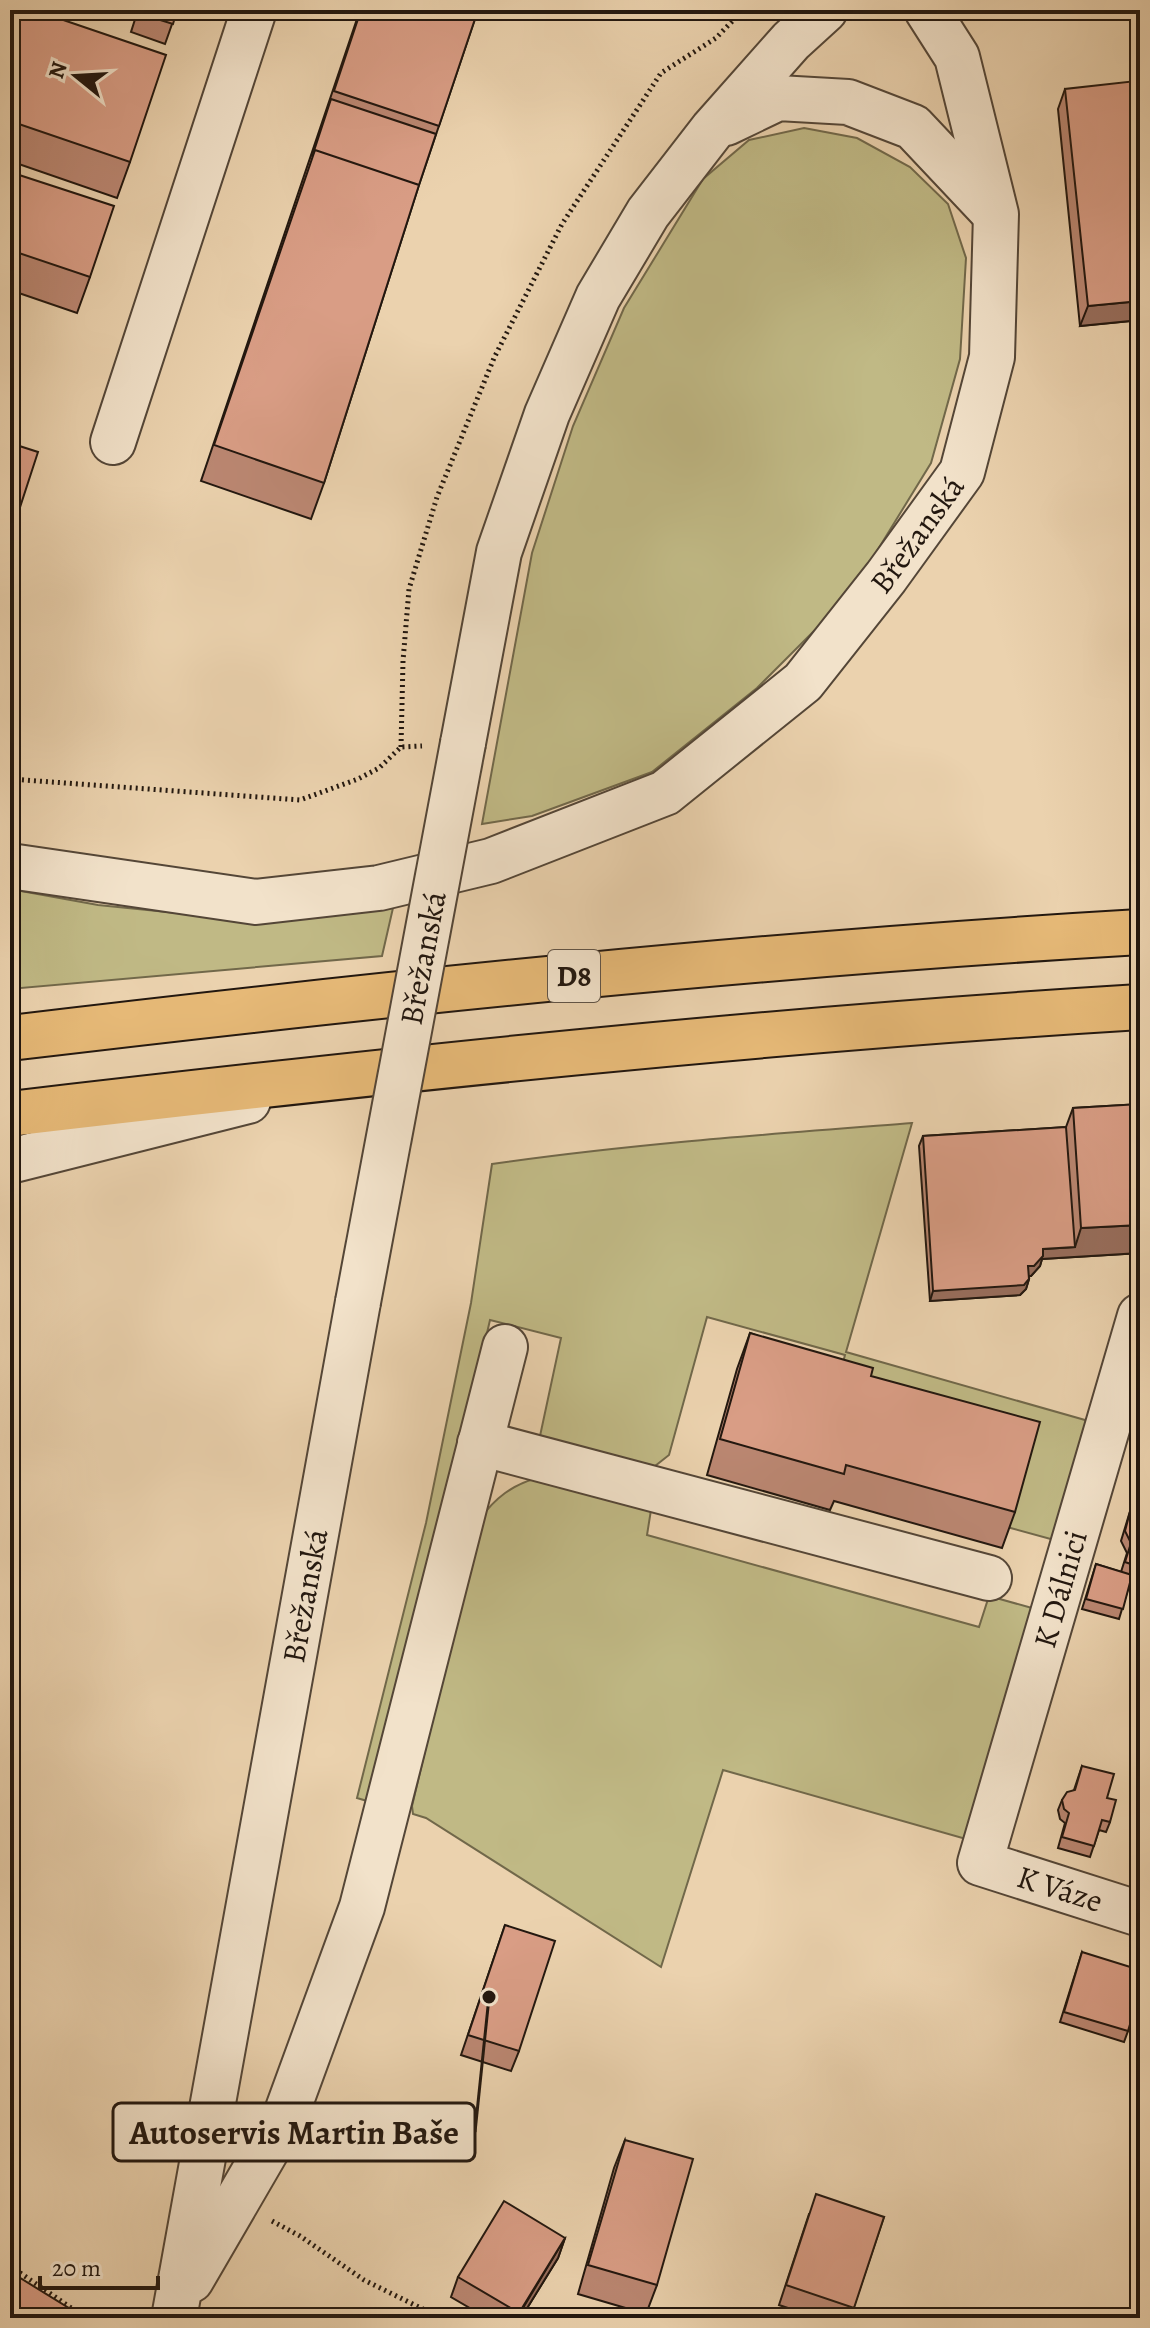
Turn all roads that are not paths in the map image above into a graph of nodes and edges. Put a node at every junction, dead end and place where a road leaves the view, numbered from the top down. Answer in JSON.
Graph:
{"nodes":[{"id":1,"x":254,"y":10,"type":"edge"},
{"id":2,"x":825,"y":10,"type":"edge"},
{"id":3,"x":927,"y":10,"type":"edge"},
{"id":4,"x":713,"y":129,"type":"junction"},
{"id":5,"x":996,"y":214,"type":"junction"},
{"id":6,"x":113,"y":442,"type":"dead end"},
{"id":7,"x":10,"y":866,"type":"edge"},
{"id":8,"x":1140,"y":932,"type":"edge"},
{"id":9,"x":1140,"y":1007,"type":"edge"},
{"id":10,"x":10,"y":1024,"type":"edge"},
{"id":11,"x":104,"y":1027,"type":"junction"},
{"id":12,"x":10,"y":1038,"type":"edge"},
{"id":13,"x":358,"y":1075,"type":"junction"},
{"id":14,"x":10,"y":1114,"type":"edge"},
{"id":15,"x":10,"y":1161,"type":"edge"},
{"id":16,"x":1140,"y":1316,"type":"edge"},
{"id":17,"x":505,"y":1347,"type":"dead end"},
{"id":18,"x":480,"y":1443,"type":"junction"},
{"id":19,"x":989,"y":1578,"type":"dead end"},
{"id":20,"x":980,"y":1863,"type":"joint"},
{"id":21,"x":1140,"y":1914,"type":"edge"},
{"id":22,"x":174,"y":2314,"type":"edge"}],
"edges":[{"from":1,"to":6,"type":"street"},
{"from":2,"to":4,"type":"street","name":"Břežanská"},
{"from":3,"to":5,"type":"street","name":"Břežanská"},
{"from":4,"to":5,"type":"street"},
{"from":4,"to":22,"type":"street","name":"Břežanská","bridge":true},
{"from":5,"to":7,"type":"street","name":"Břežanská"},
{"from":8,"to":11,"type":"highway","number":"D8"},
{"from":9,"to":13,"type":"highway"},
{"from":10,"to":11,"type":"street"},
{"from":11,"to":12,"type":"highway","number":"D8"},
{"from":13,"to":14,"type":"highway"},
{"from":13,"to":15,"type":"street"},
{"from":16,"to":20,"type":"street","name":"K Dálnici"},
{"from":17,"to":18,"type":"street"},
{"from":18,"to":19,"type":"street"},
{"from":18,"to":22,"type":"street"},
{"from":20,"to":21,"type":"street","name":"K Váze"}]}
